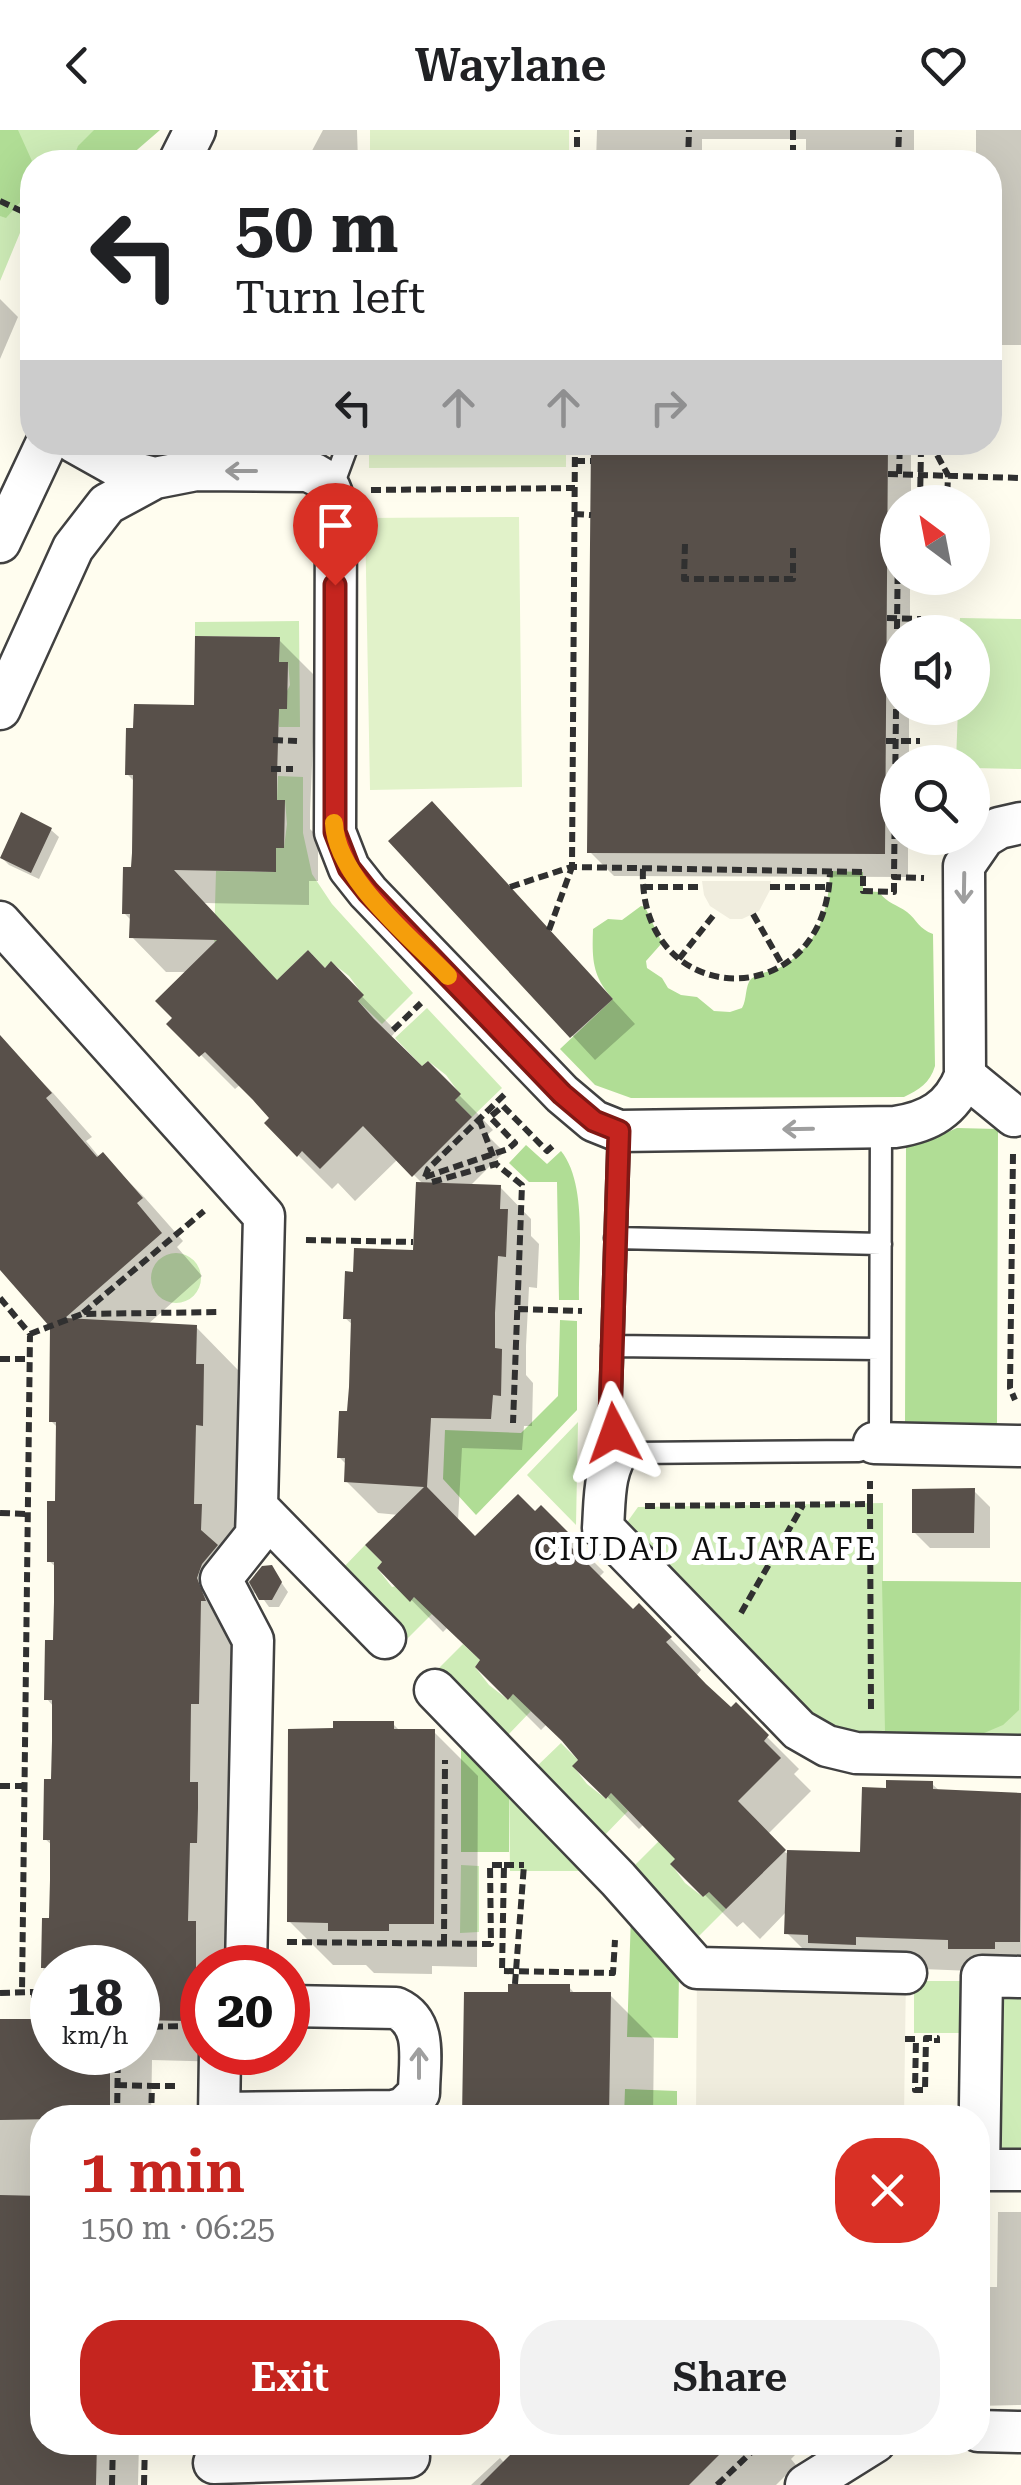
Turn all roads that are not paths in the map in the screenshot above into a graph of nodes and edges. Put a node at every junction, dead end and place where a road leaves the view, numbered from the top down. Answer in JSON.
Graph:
{"nodes":[{"id":1,"x":42,"y":455,"type":"edge"},
{"id":2,"x":97,"y":455,"type":"edge"},
{"id":3,"x":349,"y":455,"type":"edge"},
{"id":4,"x":154,"y":478,"type":"junction"},
{"id":5,"x":348,"y":489,"type":"junction"},
{"id":6,"x":0,"y":542,"type":"edge"},
{"id":7,"x":0,"y":709,"type":"edge"},
{"id":8,"x":1021,"y":823,"type":"edge"},
{"id":9,"x":0,"y":922,"type":"edge"},
{"id":10,"x":965,"y":1076,"type":"junction"},
{"id":11,"x":1014,"y":1116,"type":"road end"},
{"id":12,"x":881,"y":1128,"type":"junction"},
{"id":13,"x":619,"y":1131,"type":"junction"},
{"id":14,"x":616,"y":1238,"type":"junction"},
{"id":15,"x":880,"y":1244,"type":"junction"},
{"id":16,"x":612,"y":1346,"type":"junction"},
{"id":17,"x":880,"y":1349,"type":"junction"},
{"id":18,"x":884,"y":1444,"type":"junction"},
{"id":19,"x":622,"y":1446,"type":"junction"},
{"id":20,"x":1021,"y":1446,"type":"edge"},
{"id":21,"x":258,"y":1507,"type":"junction"},
{"id":22,"x":385,"y":1638,"type":"dead end"},
{"id":23,"x":435,"y":1690,"type":"dead end"},
{"id":24,"x":1021,"y":1756,"type":"edge"},
{"id":25,"x":246,"y":1945,"type":"edge"},
{"id":26,"x":906,"y":1973,"type":"dead end"},
{"id":27,"x":1021,"y":1977,"type":"edge"},
{"id":28,"x":310,"y":2006,"type":"edge"},
{"id":29,"x":217,"y":2075,"type":"edge"},
{"id":30,"x":212,"y":2105,"type":"edge"},
{"id":31,"x":406,"y":2105,"type":"edge"},
{"id":32,"x":980,"y":2105,"type":"edge"},
{"id":33,"x":990,"y":2170,"type":"edge"},
{"id":34,"x":1021,"y":2170,"type":"edge"},
{"id":35,"x":990,"y":2431,"type":"edge"},
{"id":36,"x":1021,"y":2432,"type":"edge"},
{"id":37,"x":854,"y":2455,"type":"edge"},
{"id":38,"x":408,"y":2456,"type":"dead end"},
{"id":39,"x":214,"y":2463,"type":"edge"},
{"id":40,"x":806,"y":2485,"type":"edge"}],
"edges":[{"from":1,"to":6,"type":"street"},
{"from":2,"to":4,"type":"street"},
{"from":3,"to":5,"type":"lane"},
{"from":5,"to":4,"type":"street","one_way":true},
{"from":4,"to":7,"type":"street"},
{"from":5,"to":13,"type":"street"},
{"from":8,"to":10,"type":"street","one_way":true},
{"from":9,"to":21,"type":"street"},
{"from":10,"to":11,"type":"street"},
{"from":10,"to":12,"type":"street"},
{"from":12,"to":13,"type":"street","one_way":true},
{"from":12,"to":15,"type":"lane"},
{"from":13,"to":14,"type":"lane"},
{"from":14,"to":15,"type":"lane"},
{"from":14,"to":16,"type":"lane"},
{"from":15,"to":17,"type":"lane"},
{"from":16,"to":17,"type":"lane"},
{"from":16,"to":19,"type":"lane"},
{"from":17,"to":18,"type":"lane"},
{"from":18,"to":19,"type":"lane"},
{"from":18,"to":20,"type":"street"},
{"from":19,"to":24,"type":"street"},
{"from":21,"to":22,"type":"street"},
{"from":21,"to":25,"type":"street"},
{"from":23,"to":26,"type":"street"},
{"from":27,"to":32,"type":"street"},
{"from":31,"to":28,"type":"street","one_way":true},
{"from":29,"to":30,"type":"street"},
{"from":33,"to":34,"type":"street"},
{"from":35,"to":36,"type":"street"},
{"from":37,"to":40,"type":"street"},
{"from":38,"to":39,"type":"street"}]}
